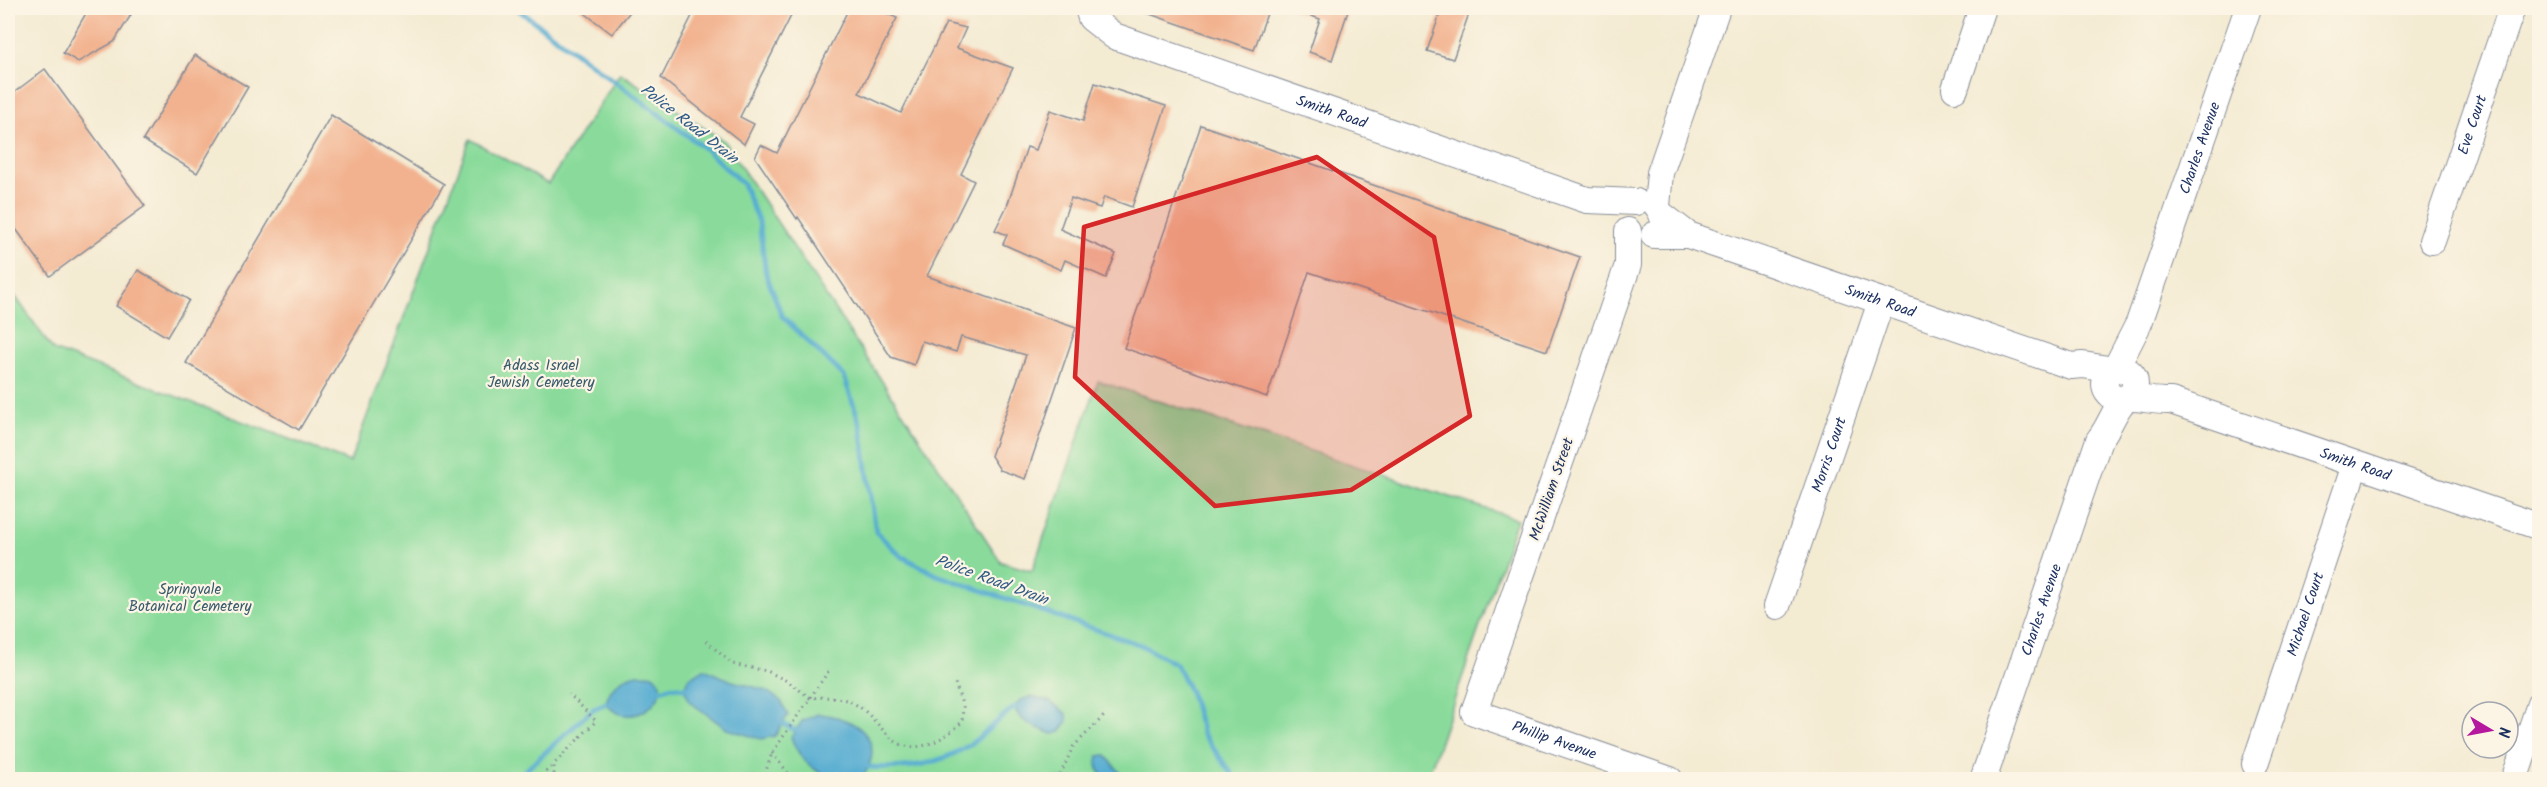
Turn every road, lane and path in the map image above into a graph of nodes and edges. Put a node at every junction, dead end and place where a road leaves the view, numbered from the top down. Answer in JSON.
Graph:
{"nodes":[{"id":1,"x":1088,"y":8,"type":"edge"},
{"id":2,"x":1717,"y":8,"type":"edge"},
{"id":3,"x":1982,"y":8,"type":"edge"},
{"id":4,"x":2248,"y":8,"type":"edge"},
{"id":5,"x":2512,"y":8,"type":"edge"},
{"id":6,"x":1955,"y":89,"type":"dead end"},
{"id":7,"x":1644,"y":220,"type":"junction"},
{"id":8,"x":2432,"y":241,"type":"dead end"},
{"id":9,"x":1881,"y":302,"type":"junction"},
{"id":10,"x":2120,"y":383,"type":"junction"},
{"id":11,"x":2355,"y":465,"type":"junction"},
{"id":12,"x":2540,"y":527,"type":"edge"},
{"id":13,"x":1777,"y":606,"type":"dead end"},
{"id":14,"x":706,"y":641,"type":"dead end"},
{"id":15,"x":830,"y":669,"type":"dead end"},
{"id":16,"x":955,"y":683,"type":"dead end"},
{"id":17,"x":569,"y":694,"type":"dead end"},
{"id":18,"x":810,"y":698,"type":"junction"},
{"id":19,"x":2540,"y":704,"type":"edge"},
{"id":20,"x":1474,"y":712,"type":"joint"},
{"id":21,"x":1104,"y":716,"type":"dead end"},
{"id":22,"x":772,"y":753,"type":"junction"},
{"id":23,"x":554,"y":764,"type":"junction"},
{"id":24,"x":2254,"y":764,"type":"dead end"},
{"id":25,"x":537,"y":780,"type":"edge"},
{"id":26,"x":554,"y":780,"type":"edge"},
{"id":27,"x":763,"y":780,"type":"edge"},
{"id":28,"x":794,"y":780,"type":"edge"},
{"id":29,"x":1058,"y":780,"type":"edge"},
{"id":30,"x":1670,"y":780,"type":"edge"},
{"id":31,"x":1983,"y":780,"type":"edge"},
{"id":32,"x":2514,"y":780,"type":"edge"}],
"edges":[{"from":1,"to":7,"type":"street","name":"Smith Road"},
{"from":2,"to":7,"type":"street","name":"McWilliam Street"},
{"from":3,"to":6,"type":"street"},
{"from":4,"to":10,"type":"street","name":"Charles Avenue"},
{"from":5,"to":8,"type":"street","name":"Eve Court"},
{"from":7,"to":9,"type":"street","name":"Smith Road"},
{"from":7,"to":20,"type":"street","name":"McWilliam Street"},
{"from":9,"to":10,"type":"street","name":"Smith Road"},
{"from":9,"to":13,"type":"street","name":"Morris Court"},
{"from":10,"to":11,"type":"street","name":"Smith Road"},
{"from":10,"to":31,"type":"street","name":"Charles Avenue"},
{"from":11,"to":12,"type":"street","name":"Smith Road"},
{"from":11,"to":24,"type":"street","name":"Michael Court"},
{"from":14,"to":18,"type":"path"},
{"from":15,"to":18,"type":"path"},
{"from":16,"to":18,"type":"path"},
{"from":17,"to":23,"type":"path"},
{"from":18,"to":22,"type":"path"},
{"from":19,"to":32,"type":"street"},
{"from":20,"to":30,"type":"street","name":"Phillip Avenue"},
{"from":21,"to":29,"type":"path"},
{"from":22,"to":27,"type":"path"},
{"from":22,"to":28,"type":"path"},
{"from":23,"to":25,"type":"path"},
{"from":23,"to":26,"type":"path"}]}
